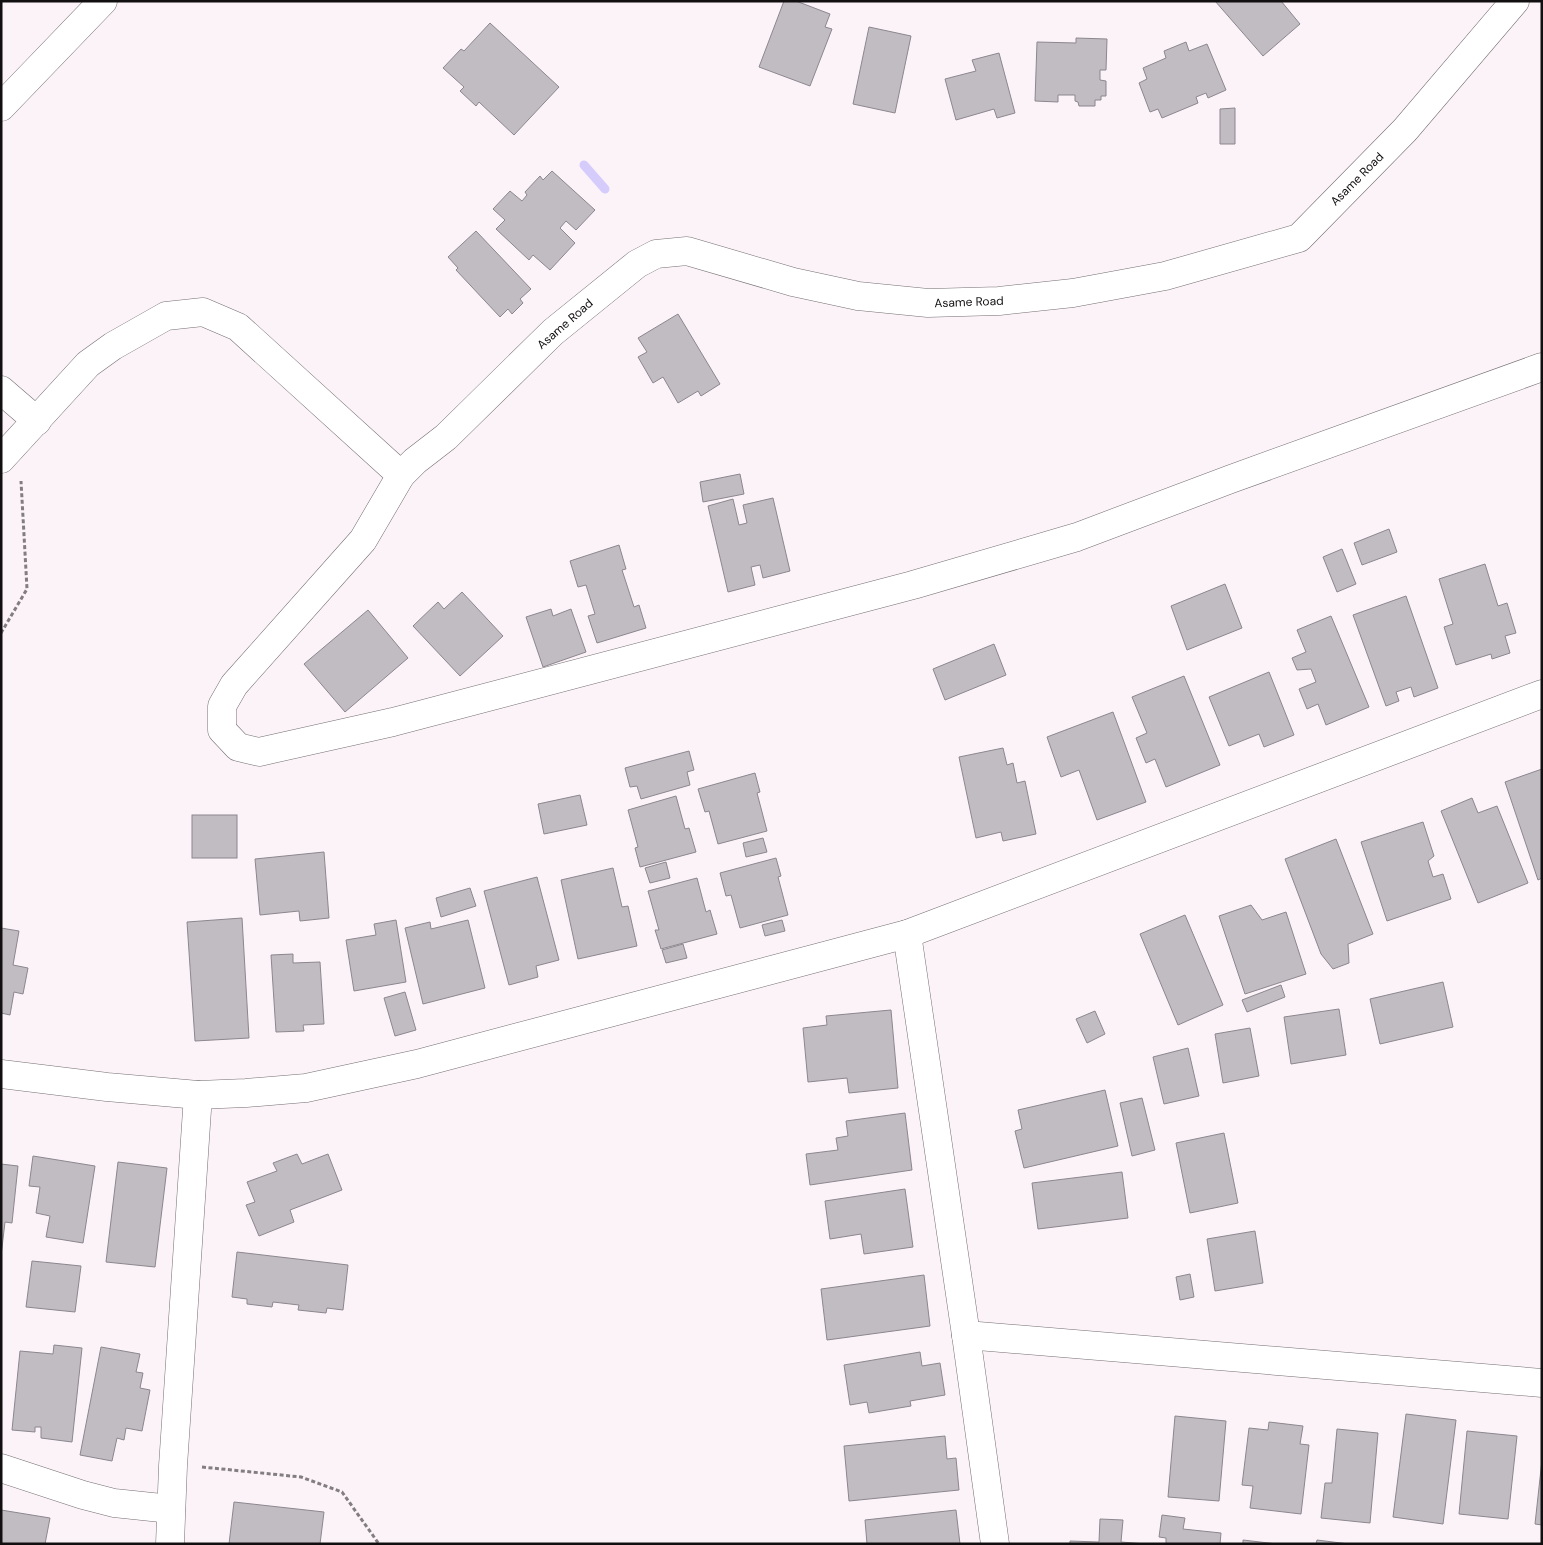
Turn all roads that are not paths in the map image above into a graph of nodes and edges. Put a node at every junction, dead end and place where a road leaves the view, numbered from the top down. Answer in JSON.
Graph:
{"nodes":[{"id":1,"x":103,"y":1,"type":"edge"},
{"id":2,"x":1515,"y":1,"type":"edge"},
{"id":3,"x":1,"y":107,"type":"edge"},
{"id":4,"x":1542,"y":367,"type":"edge"},
{"id":5,"x":1,"y":390,"type":"edge"},
{"id":6,"x":37,"y":421,"type":"junction"},
{"id":7,"x":11,"y":467,"type":"edge"},
{"id":8,"x":401,"y":475,"type":"junction"},
{"id":9,"x":1542,"y":694,"type":"edge"},
{"id":10,"x":906,"y":934,"type":"junction"},
{"id":11,"x":1,"y":1074,"type":"edge"},
{"id":12,"x":198,"y":1095,"type":"junction"},
{"id":13,"x":966,"y":1335,"type":"junction"},
{"id":14,"x":1542,"y":1384,"type":"edge"},
{"id":15,"x":1,"y":1468,"type":"edge"},
{"id":16,"x":171,"y":1509,"type":"junction"},
{"id":17,"x":170,"y":1544,"type":"edge"},
{"id":18,"x":995,"y":1544,"type":"edge"}],
"edges":[{"from":1,"to":3,"type":"street"},
{"from":2,"to":8,"type":"street","name":"Asame Road"},
{"from":4,"to":8,"type":"street","name":"Asame Road"},
{"from":5,"to":6,"type":"street"},
{"from":6,"to":7,"type":"street"},
{"from":6,"to":8,"type":"street"},
{"from":9,"to":10,"type":"street"},
{"from":10,"to":12,"type":"street"},
{"from":10,"to":13,"type":"street"},
{"from":11,"to":12,"type":"street"},
{"from":12,"to":16,"type":"street"},
{"from":13,"to":14,"type":"street"},
{"from":13,"to":18,"type":"street"},
{"from":15,"to":16,"type":"street"},
{"from":16,"to":17,"type":"street"}]}
